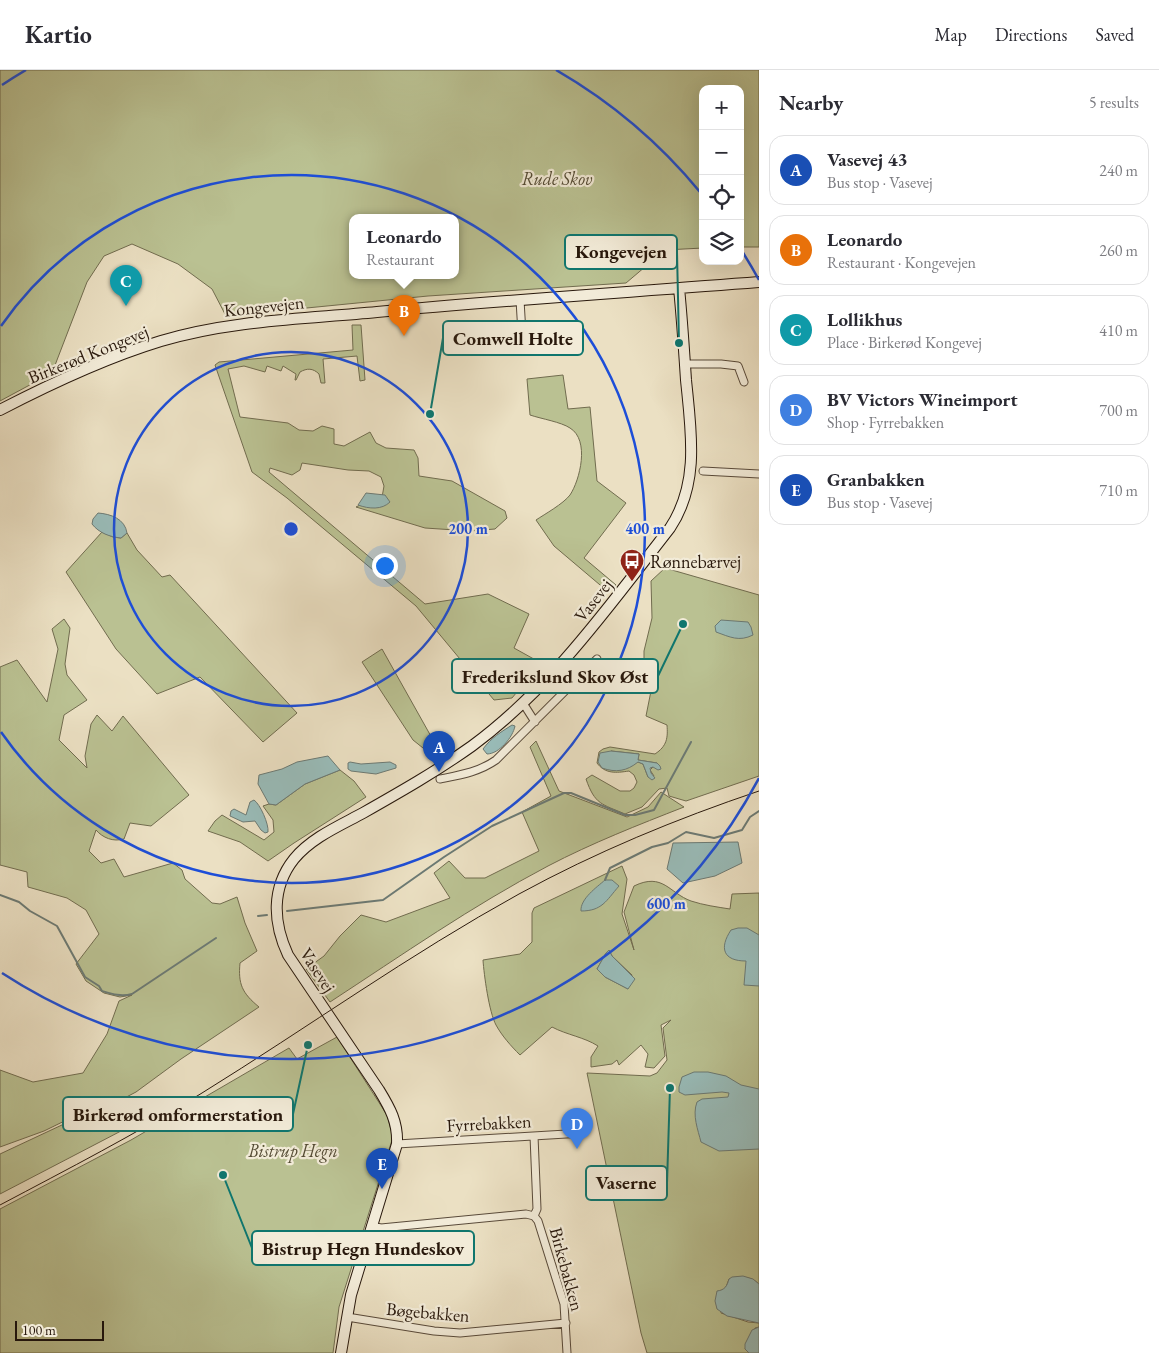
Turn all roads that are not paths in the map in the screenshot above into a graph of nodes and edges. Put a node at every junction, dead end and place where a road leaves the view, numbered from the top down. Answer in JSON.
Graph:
{"nodes":[{"id":1,"x":759,"y":282,"type":"edge"},
{"id":2,"x":679,"y":288,"type":"junction"},
{"id":3,"x":520,"y":300,"type":"junction"},
{"id":4,"x":162,"y":341,"type":"joint"},
{"id":5,"x":552,"y":348,"type":"dead end"},
{"id":6,"x":523,"y":350,"type":"junction"},
{"id":7,"x":506,"y":351,"type":"dead end"},
{"id":8,"x":685,"y":364,"type":"junction"},
{"id":9,"x":744,"y":382,"type":"dead end"},
{"id":10,"x":0,"y":410,"type":"edge"},
{"id":11,"x":703,"y":471,"type":"dead end"},
{"id":12,"x":759,"y":474,"type":"edge"},
{"id":13,"x":597,"y":659,"type":"dead end"},
{"id":14,"x":523,"y":702,"type":"junction"},
{"id":15,"x":535,"y":722,"type":"junction"},
{"id":16,"x":440,"y":779,"type":"dead end"},
{"id":17,"x":583,"y":1133,"type":"dead end"},
{"id":18,"x":534,"y":1136,"type":"junction"},
{"id":19,"x":397,"y":1144,"type":"junction"},
{"id":20,"x":534,"y":1216,"type":"junction"},
{"id":21,"x":371,"y":1226,"type":"junction"},
{"id":22,"x":346,"y":1317,"type":"junction"},
{"id":23,"x":566,"y":1323,"type":"junction"},
{"id":24,"x":341,"y":1353,"type":"edge"},
{"id":25,"x":567,"y":1353,"type":"edge"}],
"edges":[{"from":1,"to":2,"type":"street","name":"Kongevejen"},
{"from":2,"to":3,"type":"street","name":"Kongevejen"},
{"from":2,"to":8,"type":"street","name":"Vasevej"},
{"from":3,"to":4,"type":"street","name":"Kongevejen"},
{"from":3,"to":6,"type":"street"},
{"from":4,"to":10,"type":"street","name":"Birkerød Kongevej"},
{"from":5,"to":6,"type":"street"},
{"from":6,"to":7,"type":"street"},
{"from":8,"to":9,"type":"street"},
{"from":8,"to":14,"type":"street","name":"Vasevej"},
{"from":11,"to":12,"type":"street"},
{"from":13,"to":15,"type":"street"},
{"from":14,"to":15,"type":"street"},
{"from":14,"to":19,"type":"street","name":"Vasevej"},
{"from":15,"to":16,"type":"street"},
{"from":17,"to":18,"type":"street","name":"Fyrrebakken"},
{"from":18,"to":19,"type":"street","name":"Fyrrebakken"},
{"from":18,"to":20,"type":"street","name":"Birkebakken"},
{"from":19,"to":21,"type":"street","name":"Vasevej"},
{"from":20,"to":21,"type":"street"},
{"from":20,"to":23,"type":"street","name":"Birkebakken"},
{"from":21,"to":22,"type":"street","name":"Vasevej"},
{"from":22,"to":23,"type":"street","name":"Bøgebakken"},
{"from":22,"to":24,"type":"street","name":"Vasevej"},
{"from":23,"to":25,"type":"street","name":"Birkebakken"}]}
